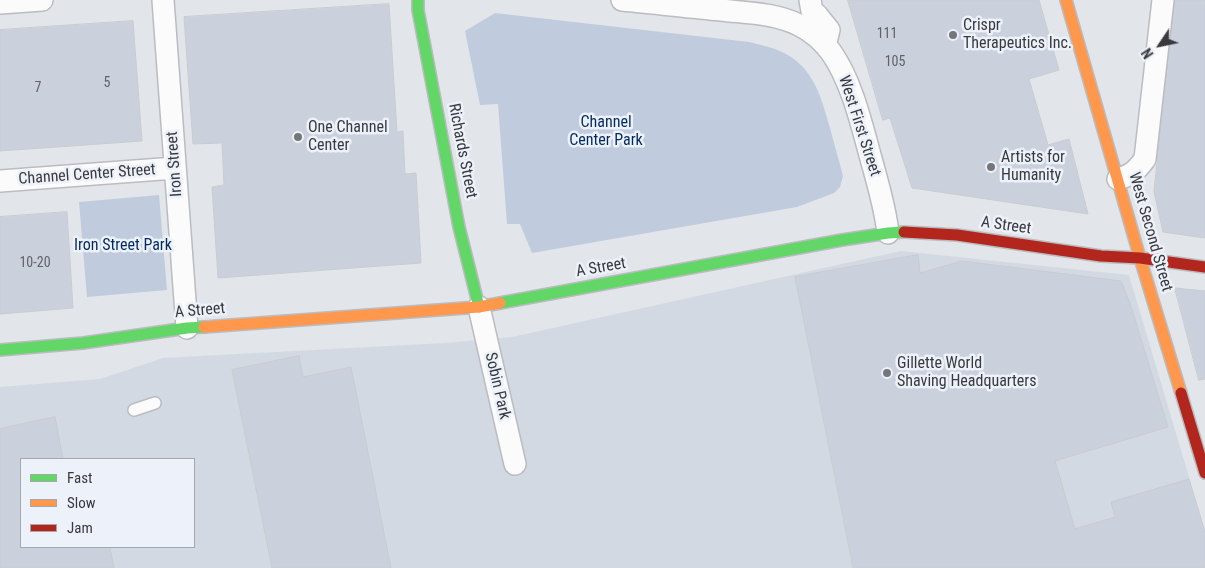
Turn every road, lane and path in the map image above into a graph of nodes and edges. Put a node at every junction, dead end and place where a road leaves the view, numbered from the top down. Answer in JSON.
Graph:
{"nodes":[{"id":1,"x":42,"y":0,"type":"edge"},
{"id":2,"x":163,"y":0,"type":"edge"},
{"id":3,"x":418,"y":0,"type":"edge"},
{"id":4,"x":622,"y":0,"type":"edge"},
{"id":5,"x":810,"y":0,"type":"edge"},
{"id":6,"x":1066,"y":0,"type":"edge"},
{"id":7,"x":1163,"y":0,"type":"edge"},
{"id":8,"x":0,"y":3,"type":"edge"},
{"id":9,"x":824,"y":44,"type":"junction"},
{"id":10,"x":175,"y":168,"type":"junction"},
{"id":11,"x":1118,"y":180,"type":"junction"},
{"id":12,"x":0,"y":181,"type":"edge"},
{"id":13,"x":888,"y":233,"type":"junction"},
{"id":14,"x":1140,"y":258,"type":"junction"},
{"id":15,"x":1205,"y":267,"type":"edge"},
{"id":16,"x":479,"y":307,"type":"junction"},
{"id":17,"x":187,"y":328,"type":"junction"},
{"id":18,"x":0,"y":350,"type":"edge"},
{"id":19,"x":155,"y":403,"type":"dead end"},
{"id":20,"x":134,"y":410,"type":"dead end"},
{"id":21,"x":515,"y":464,"type":"dead end"},
{"id":22,"x":1205,"y":473,"type":"edge"}],
"edges":[{"from":1,"to":8,"type":"street"},
{"from":2,"to":10,"type":"street","name":"Iron Street"},
{"from":3,"to":16,"type":"main road","name":"Richards Street"},
{"from":4,"to":9,"type":"street","name":"West First Street"},
{"from":5,"to":9,"type":"street"},
{"from":6,"to":11,"type":"main road","name":"West Second Street"},
{"from":7,"to":11,"type":"street"},
{"from":9,"to":13,"type":"street","name":"West First Street"},
{"from":10,"to":12,"type":"street","name":"Channel Center Street"},
{"from":10,"to":17,"type":"street","name":"Iron Street"},
{"from":11,"to":14,"type":"main road","name":"West Second Street"},
{"from":13,"to":14,"type":"main road","name":"A Street"},
{"from":13,"to":16,"type":"main road","name":"A Street"},
{"from":14,"to":15,"type":"main road","name":"A Street"},
{"from":14,"to":22,"type":"main road","name":"West Second Street"},
{"from":16,"to":17,"type":"main road","name":"A Street"},
{"from":16,"to":21,"type":"street","name":"Sobin Park"},
{"from":17,"to":18,"type":"main road","name":"A Street"},
{"from":19,"to":20,"type":"lane"}]}
